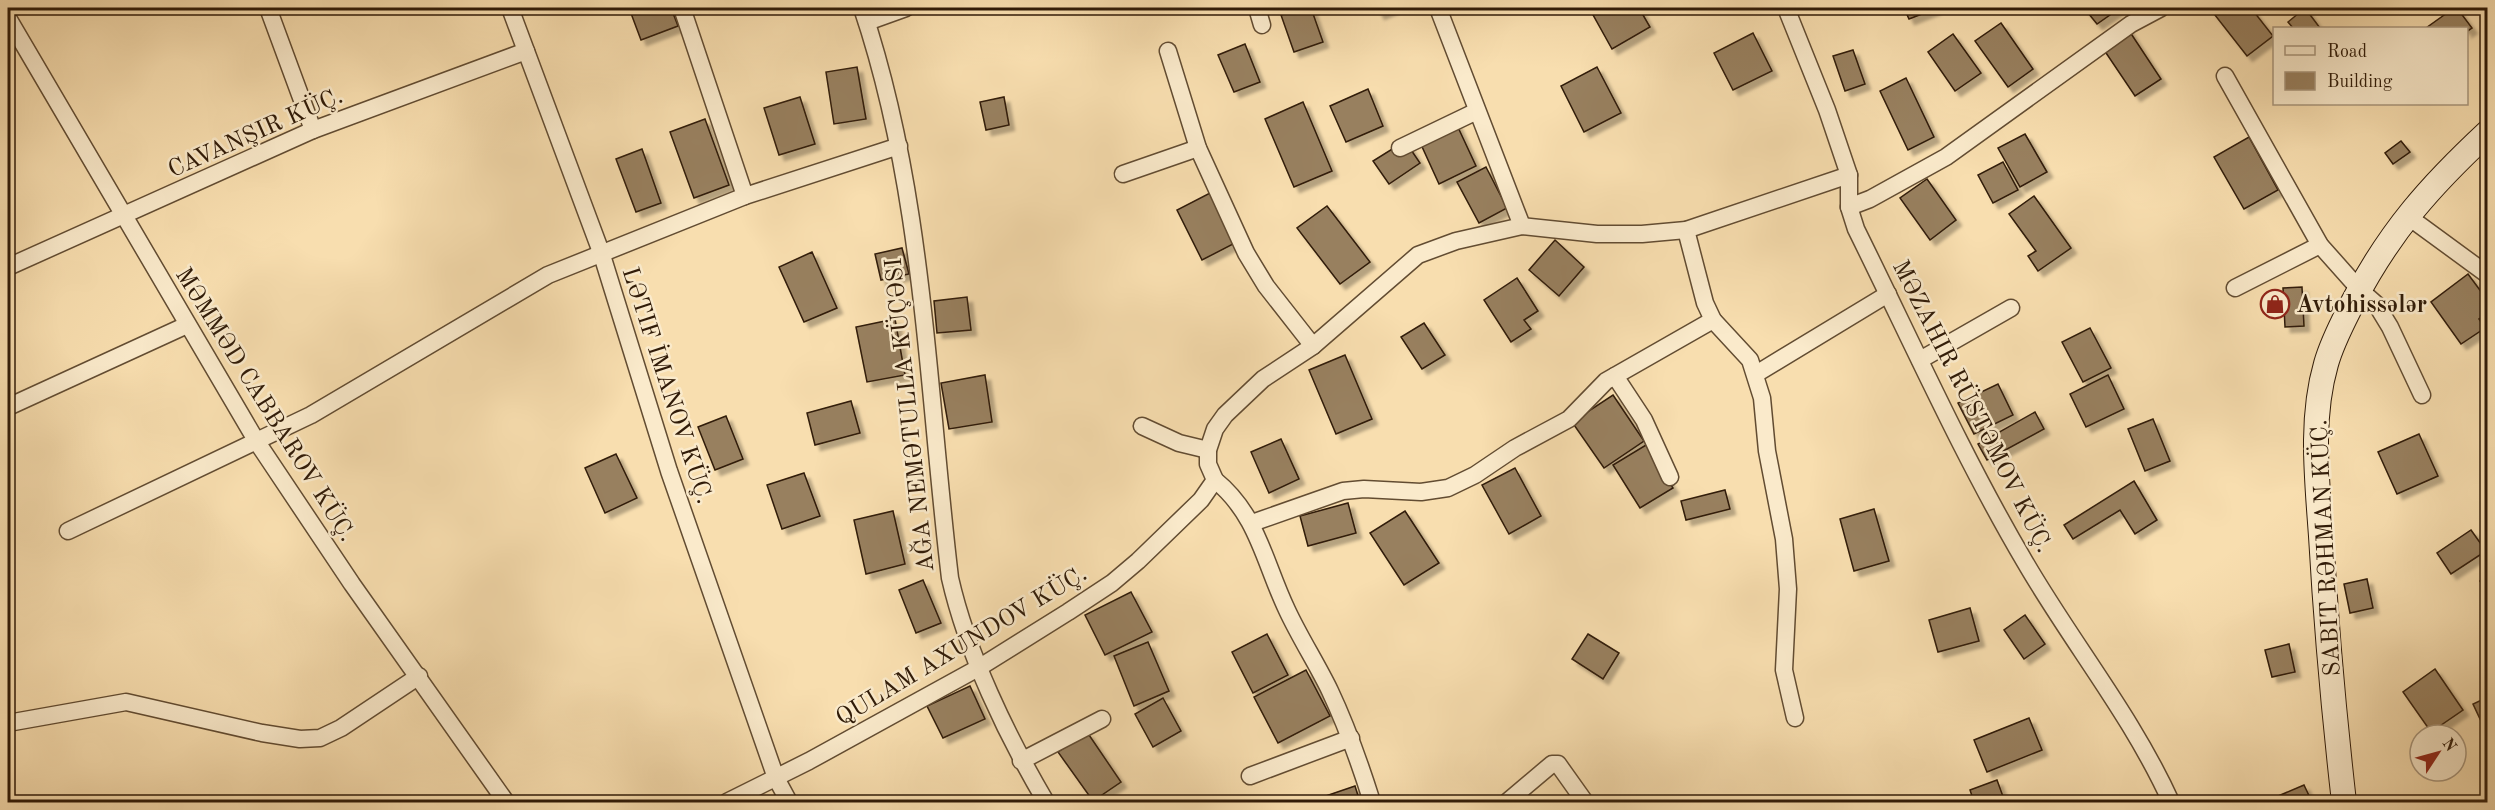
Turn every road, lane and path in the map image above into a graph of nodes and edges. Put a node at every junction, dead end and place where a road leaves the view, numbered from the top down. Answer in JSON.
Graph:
{"nodes":[{"id":1,"x":268,"y":8,"type":"edge"},
{"id":2,"x":510,"y":8,"type":"edge"},
{"id":3,"x":682,"y":8,"type":"edge"},
{"id":4,"x":906,"y":8,"type":"edge"},
{"id":5,"x":1257,"y":8,"type":"edge"},
{"id":6,"x":1438,"y":8,"type":"edge"},
{"id":7,"x":1786,"y":8,"type":"edge"},
{"id":8,"x":2161,"y":8,"type":"edge"},
{"id":9,"x":865,"y":15,"type":"edge"},
{"id":10,"x":8,"y":18,"type":"edge"},
{"id":11,"x":1262,"y":26,"type":"dead end"},
{"id":12,"x":526,"y":51,"type":"junction"},
{"id":13,"x":1168,"y":51,"type":"dead end"},
{"id":14,"x":2225,"y":76,"type":"dead end"},
{"id":15,"x":1477,"y":111,"type":"junction"},
{"id":16,"x":313,"y":129,"type":"junction"},
{"id":17,"x":2487,"y":132,"type":"edge"},
{"id":18,"x":899,"y":146,"type":"junction"},
{"id":19,"x":1198,"y":148,"type":"junction"},
{"id":20,"x":1400,"y":148,"type":"dead end"},
{"id":21,"x":1123,"y":174,"type":"dead end"},
{"id":22,"x":1849,"y":176,"type":"junction"},
{"id":23,"x":745,"y":196,"type":"junction"},
{"id":24,"x":1849,"y":207,"type":"junction"},
{"id":25,"x":2406,"y":215,"type":"junction"},
{"id":26,"x":123,"y":217,"type":"junction"},
{"id":27,"x":1522,"y":226,"type":"junction"},
{"id":28,"x":1686,"y":230,"type":"junction"},
{"id":29,"x":2320,"y":245,"type":"junction"},
{"id":30,"x":601,"y":252,"type":"junction"},
{"id":31,"x":8,"y":267,"type":"edge"},
{"id":32,"x":2487,"y":275,"type":"edge"},
{"id":33,"x":2235,"y":288,"type":"dead end"},
{"id":34,"x":2360,"y":290,"type":"junction"},
{"id":35,"x":1888,"y":294,"type":"junction"},
{"id":36,"x":2011,"y":308,"type":"dead end"},
{"id":37,"x":1713,"y":320,"type":"junction"},
{"id":38,"x":187,"y":325,"type":"junction"},
{"id":39,"x":1313,"y":346,"type":"junction"},
{"id":40,"x":1920,"y":360,"type":"junction"},
{"id":41,"x":1756,"y":374,"type":"junction"},
{"id":42,"x":1615,"y":376,"type":"junction"},
{"id":43,"x":2422,"y":395,"type":"dead end"},
{"id":44,"x":8,"y":407,"type":"edge"},
{"id":45,"x":1142,"y":426,"type":"dead end"},
{"id":46,"x":257,"y":442,"type":"junction"},
{"id":47,"x":1208,"y":450,"type":"junction"},
{"id":48,"x":1670,"y":477,"type":"dead end"},
{"id":49,"x":1215,"y":480,"type":"junction"},
{"id":50,"x":1252,"y":523,"type":"junction"},
{"id":51,"x":68,"y":531,"type":"dead end"},
{"id":52,"x":980,"y":667,"type":"junction"},
{"id":53,"x":418,"y":676,"type":"junction"},
{"id":54,"x":1795,"y":718,"type":"dead end"},
{"id":55,"x":1102,"y":719,"type":"dead end"},
{"id":56,"x":8,"y":723,"type":"edge"},
{"id":57,"x":1351,"y":738,"type":"junction"},
{"id":58,"x":1020,"y":761,"type":"junction"},
{"id":59,"x":1250,"y":776,"type":"dead end"},
{"id":60,"x":776,"y":778,"type":"junction"},
{"id":61,"x":506,"y":802,"type":"edge"},
{"id":62,"x":727,"y":802,"type":"edge"},
{"id":63,"x":789,"y":802,"type":"edge"},
{"id":64,"x":1046,"y":802,"type":"edge"},
{"id":65,"x":1372,"y":802,"type":"edge"},
{"id":66,"x":1507,"y":802,"type":"edge"},
{"id":67,"x":1585,"y":802,"type":"edge"},
{"id":68,"x":2171,"y":802,"type":"edge"},
{"id":69,"x":2344,"y":802,"type":"edge"}],
"edges":[{"from":1,"to":16,"type":"street"},
{"from":2,"to":12,"type":"street","name":"LƏTIF İMANOV KÜÇ."},
{"from":3,"to":23,"type":"street"},
{"from":4,"to":9,"type":"street"},
{"from":5,"to":11,"type":"street"},
{"from":6,"to":15,"type":"street"},
{"from":7,"to":22,"type":"street","name":"MƏZAHIR RÜSTƏMOV KÜÇ."},
{"from":8,"to":24,"type":"street"},
{"from":9,"to":18,"type":"street","name":"AĞA NEMƏTULLA KÜÇƏSI"},
{"from":10,"to":26,"type":"street","name":"MƏMMƏD CABBAROV KÜÇ."},
{"from":12,"to":16,"type":"street","name":"CAVANŞIR KÜÇ."},
{"from":12,"to":30,"type":"street","name":"LƏTIF İMANOV KÜÇ."},
{"from":13,"to":19,"type":"street"},
{"from":14,"to":29,"type":"street"},
{"from":15,"to":20,"type":"street"},
{"from":15,"to":27,"type":"street"},
{"from":16,"to":26,"type":"street","name":"CAVANŞIR KÜÇ."},
{"from":17,"to":25,"type":"main road","name":"SABIT RƏHMAN KÜÇ."},
{"from":18,"to":23,"type":"street"},
{"from":18,"to":52,"type":"street","name":"AĞA NEMƏTULLA KÜÇƏSI"},
{"from":19,"to":21,"type":"street"},
{"from":19,"to":39,"type":"street"},
{"from":22,"to":24,"type":"street","name":"MƏZAHIR RÜSTƏMOV KÜÇ."},
{"from":22,"to":28,"type":"street"},
{"from":23,"to":30,"type":"street"},
{"from":24,"to":35,"type":"street","name":"MƏZAHIR RÜSTƏMOV KÜÇ."},
{"from":25,"to":32,"type":"street"},
{"from":25,"to":34,"type":"main road","name":"SABIT RƏHMAN KÜÇ."},
{"from":26,"to":31,"type":"street","name":"CAVANŞIR KÜÇ."},
{"from":26,"to":38,"type":"street","name":"MƏMMƏD CABBAROV KÜÇ."},
{"from":27,"to":28,"type":"street"},
{"from":27,"to":39,"type":"street"},
{"from":28,"to":37,"type":"street"},
{"from":29,"to":33,"type":"street"},
{"from":29,"to":34,"type":"street"},
{"from":30,"to":46,"type":"street"},
{"from":30,"to":60,"type":"street","name":"LƏTIF İMANOV KÜÇ."},
{"from":34,"to":43,"type":"street"},
{"from":34,"to":69,"type":"main road","name":"SABIT RƏHMAN KÜÇ."},
{"from":35,"to":40,"type":"street","name":"MƏZAHIR RÜSTƏMOV KÜÇ."},
{"from":35,"to":41,"type":"street"},
{"from":36,"to":40,"type":"street"},
{"from":37,"to":41,"type":"street"},
{"from":37,"to":42,"type":"street"},
{"from":38,"to":44,"type":"street"},
{"from":38,"to":46,"type":"street","name":"MƏMMƏD CABBAROV KÜÇ."},
{"from":39,"to":47,"type":"street"},
{"from":40,"to":68,"type":"street","name":"MƏZAHIR RÜSTƏMOV KÜÇ."},
{"from":41,"to":54,"type":"street"},
{"from":42,"to":48,"type":"street"},
{"from":42,"to":50,"type":"street"},
{"from":45,"to":47,"type":"street"},
{"from":46,"to":51,"type":"street"},
{"from":46,"to":53,"type":"street","name":"MƏMMƏD CABBAROV KÜÇ."},
{"from":47,"to":49,"type":"street"},
{"from":49,"to":50,"type":"street"},
{"from":49,"to":52,"type":"street","name":"QULAM AXUNDOV KÜÇ."},
{"from":50,"to":57,"type":"street"},
{"from":52,"to":58,"type":"street","name":"AĞA NEMƏTULLA KÜÇƏSI"},
{"from":52,"to":60,"type":"street","name":"QULAM AXUNDOV KÜÇ."},
{"from":53,"to":56,"type":"street"},
{"from":53,"to":61,"type":"street","name":"MƏMMƏD CABBAROV KÜÇ."},
{"from":55,"to":58,"type":"street"},
{"from":57,"to":59,"type":"street"},
{"from":57,"to":65,"type":"street"},
{"from":58,"to":64,"type":"street","name":"AĞA NEMƏTULLA KÜÇƏSI"},
{"from":60,"to":62,"type":"street","name":"QULAM AXUNDOV KÜÇ."},
{"from":60,"to":63,"type":"street","name":"LƏTIF İMANOV KÜÇ."},
{"from":66,"to":67,"type":"street"}]}
